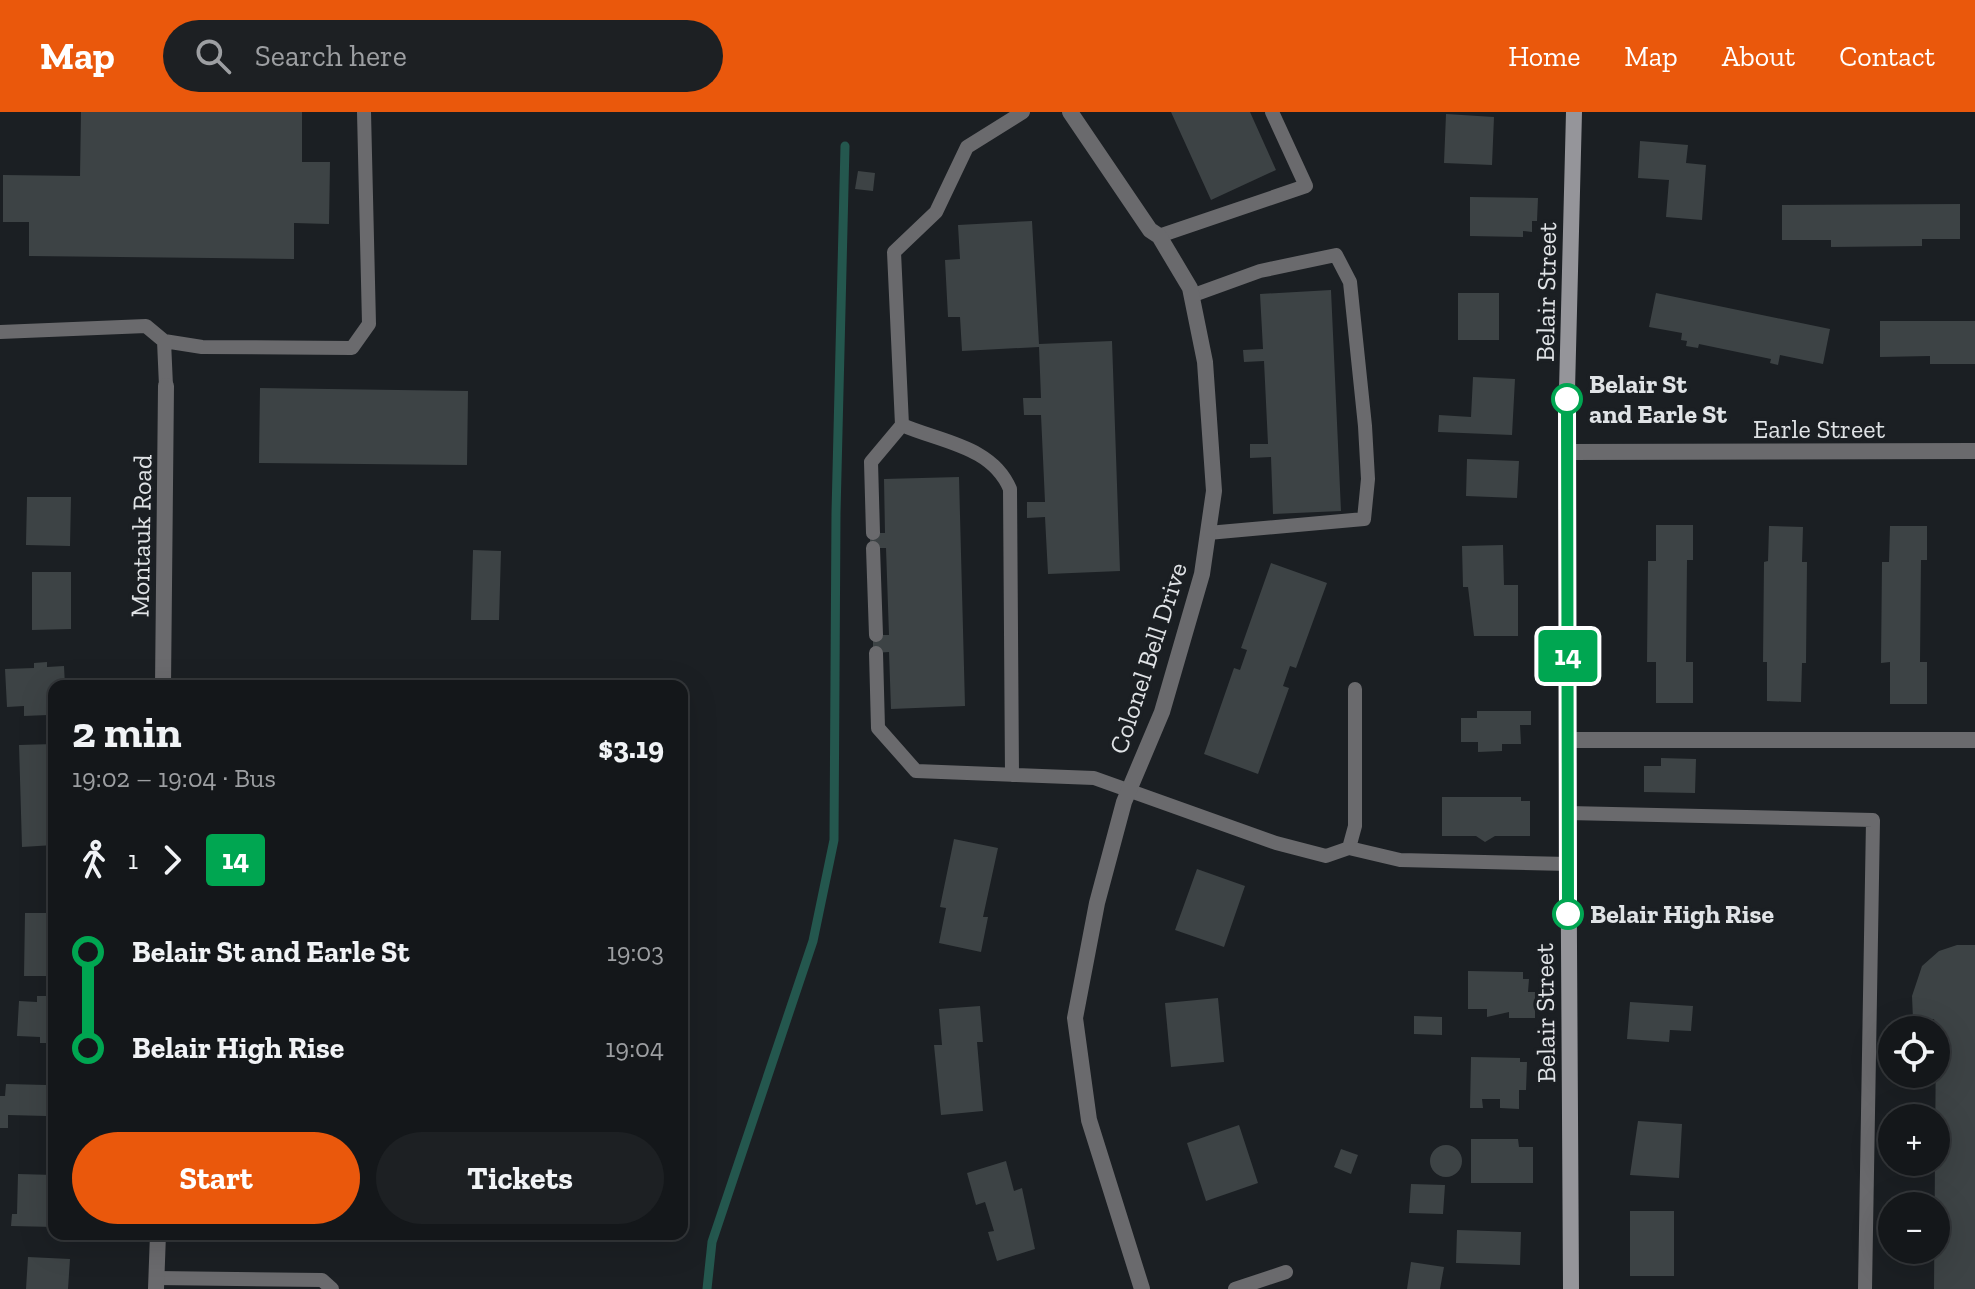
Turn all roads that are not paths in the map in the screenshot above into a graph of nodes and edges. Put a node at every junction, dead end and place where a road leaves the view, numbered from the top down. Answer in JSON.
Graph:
{"nodes":[{"id":1,"x":364,"y":112,"type":"edge"},
{"id":2,"x":1023,"y":112,"type":"edge"},
{"id":3,"x":1070,"y":112,"type":"edge"},
{"id":4,"x":1272,"y":112,"type":"edge"},
{"id":5,"x":1574,"y":112,"type":"edge"},
{"id":6,"x":1159,"y":236,"type":"junction"},
{"id":7,"x":1191,"y":296,"type":"junction"},
{"id":8,"x":0,"y":332,"type":"edge"},
{"id":9,"x":164,"y":341,"type":"junction"},
{"id":10,"x":166,"y":386,"type":"joint"},
{"id":11,"x":902,"y":425,"type":"junction"},
{"id":12,"x":1975,"y":451,"type":"edge"},
{"id":13,"x":1568,"y":452,"type":"junction"},
{"id":14,"x":1208,"y":533,"type":"junction"},
{"id":15,"x":876,"y":635,"type":"dead end"},
{"id":16,"x":876,"y":653,"type":"dead end"},
{"id":17,"x":163,"y":680,"type":"edge"},
{"id":18,"x":1355,"y":689,"type":"dead end"},
{"id":19,"x":1568,"y":740,"type":"junction"},
{"id":20,"x":1975,"y":740,"type":"edge"},
{"id":21,"x":1012,"y":775,"type":"junction"},
{"id":22,"x":1130,"y":788,"type":"junction"},
{"id":23,"x":1568,"y":813,"type":"junction"},
{"id":24,"x":1349,"y":848,"type":"junction"},
{"id":25,"x":1568,"y":864,"type":"junction"},
{"id":26,"x":158,"y":1240,"type":"edge"},
{"id":27,"x":1286,"y":1272,"type":"dead end"},
{"id":28,"x":156,"y":1284,"type":"edge"},
{"id":29,"x":252,"y":1284,"type":"edge"},
{"id":30,"x":332,"y":1289,"type":"edge"},
{"id":31,"x":1142,"y":1289,"type":"edge"},
{"id":32,"x":1235,"y":1289,"type":"edge"},
{"id":33,"x":1571,"y":1289,"type":"edge"},
{"id":34,"x":1865,"y":1289,"type":"edge"}],
"edges":[{"from":1,"to":9,"type":"lane"},
{"from":2,"to":11,"type":"lane"},
{"from":3,"to":6,"type":"street","name":"Colonel Bell Drive"},
{"from":4,"to":6,"type":"lane"},
{"from":5,"to":13,"type":"main road","name":"Belair Street"},
{"from":6,"to":7,"type":"street","name":"Colonel Bell Drive"},
{"from":7,"to":14,"type":"street","name":"Colonel Bell Drive"},
{"from":7,"to":14,"type":"lane"},
{"from":8,"to":9,"type":"lane"},
{"from":9,"to":10,"type":"lane"},
{"from":10,"to":17,"type":"street","name":"Montauk Road"},
{"from":11,"to":15,"type":"lane"},
{"from":11,"to":21,"type":"lane"},
{"from":12,"to":13,"type":"street","name":"Earle Street"},
{"from":13,"to":19,"type":"main road","name":"Belair Street"},
{"from":14,"to":22,"type":"street","name":"Colonel Bell Drive"},
{"from":16,"to":21,"type":"lane"},
{"from":18,"to":24,"type":"lane"},
{"from":19,"to":20,"type":"street"},
{"from":19,"to":23,"type":"main road","name":"Belair Street"},
{"from":21,"to":22,"type":"lane"},
{"from":22,"to":24,"type":"lane"},
{"from":22,"to":31,"type":"street","name":"Colonel Bell Drive"},
{"from":23,"to":25,"type":"main road","name":"Belair Street"},
{"from":23,"to":34,"type":"lane"},
{"from":24,"to":25,"type":"lane"},
{"from":25,"to":33,"type":"main road","name":"Belair Street"},
{"from":26,"to":28,"type":"street"},
{"from":27,"to":32,"type":"lane"},
{"from":28,"to":29,"type":"lane"},
{"from":29,"to":30,"type":"lane"}]}
